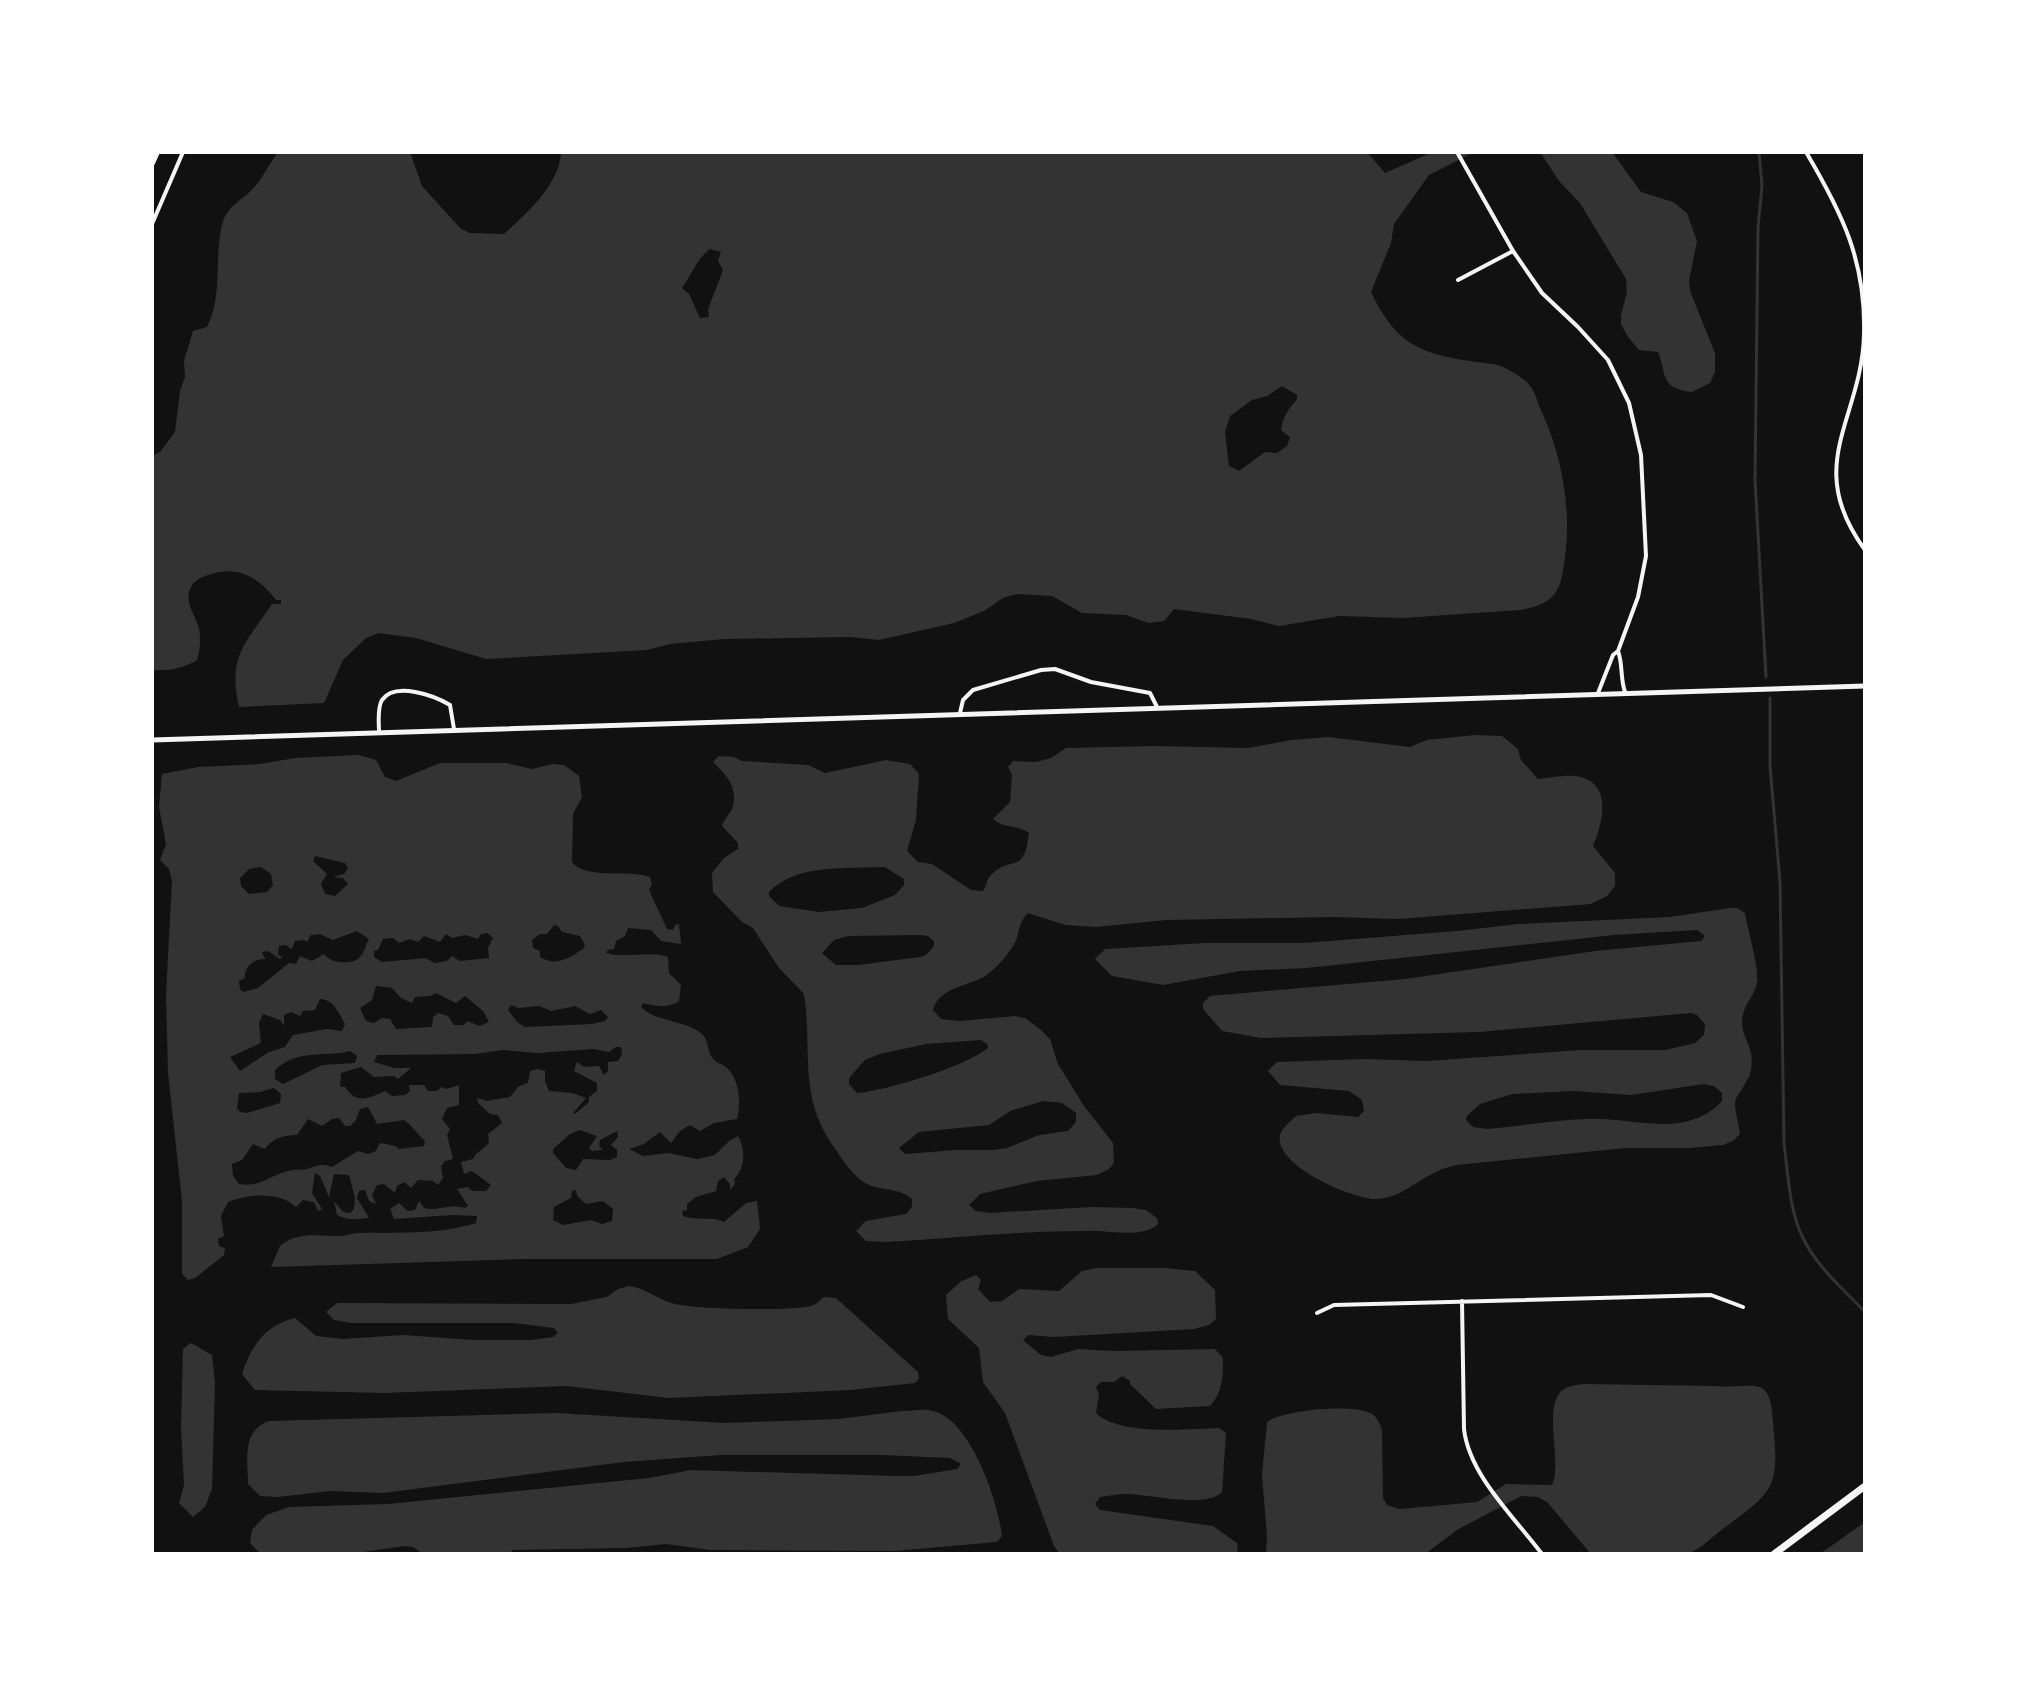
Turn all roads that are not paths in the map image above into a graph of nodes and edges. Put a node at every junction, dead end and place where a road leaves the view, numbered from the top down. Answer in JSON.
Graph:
{"nodes":[{"id":1,"x":157,"y":152,"type":"edge"},
{"id":2,"x":183,"y":152,"type":"edge"},
{"id":3,"x":1457,"y":152,"type":"edge"},
{"id":4,"x":1806,"y":152,"type":"edge"},
{"id":5,"x":152,"y":163,"type":"edge"},
{"id":6,"x":152,"y":224,"type":"edge"},
{"id":7,"x":1513,"y":251,"type":"junction"},
{"id":8,"x":1458,"y":280,"type":"dead end"},
{"id":9,"x":1865,"y":550,"type":"edge"},
{"id":10,"x":1618,"y":651,"type":"junction"},
{"id":11,"x":1865,"y":686,"type":"edge"},
{"id":12,"x":1625,"y":692,"type":"junction"},
{"id":13,"x":1598,"y":693,"type":"junction"},
{"id":14,"x":1157,"y":707,"type":"junction"},
{"id":15,"x":960,"y":713,"type":"junction"},
{"id":16,"x":454,"y":729,"type":"junction"},
{"id":17,"x":379,"y":732,"type":"junction"},
{"id":18,"x":152,"y":740,"type":"edge"},
{"id":19,"x":1462,"y":1301,"type":"junction"},
{"id":20,"x":1743,"y":1307,"type":"dead end"},
{"id":21,"x":1317,"y":1313,"type":"dead end"},
{"id":22,"x":1865,"y":1486,"type":"edge"},
{"id":23,"x":1542,"y":1554,"type":"edge"},
{"id":24,"x":1774,"y":1554,"type":"edge"}],
"edges":[{"from":1,"to":5,"type":"main road"},
{"from":2,"to":6,"type":"street"},
{"from":3,"to":7,"type":"street"},
{"from":4,"to":9,"type":"street"},
{"from":7,"to":8,"type":"street"},
{"from":7,"to":10,"type":"street"},
{"from":10,"to":12,"type":"street"},
{"from":10,"to":13,"type":"street"},
{"from":11,"to":12,"type":"street"},
{"from":12,"to":13,"type":"street"},
{"from":13,"to":14,"type":"street"},
{"from":14,"to":15,"type":"street"},
{"from":14,"to":15,"type":"street"},
{"from":15,"to":16,"type":"street"},
{"from":16,"to":17,"type":"street"},
{"from":16,"to":17,"type":"street"},
{"from":17,"to":18,"type":"street"},
{"from":19,"to":20,"type":"street"},
{"from":19,"to":21,"type":"street"},
{"from":19,"to":23,"type":"street"},
{"from":22,"to":24,"type":"main road"}]}
